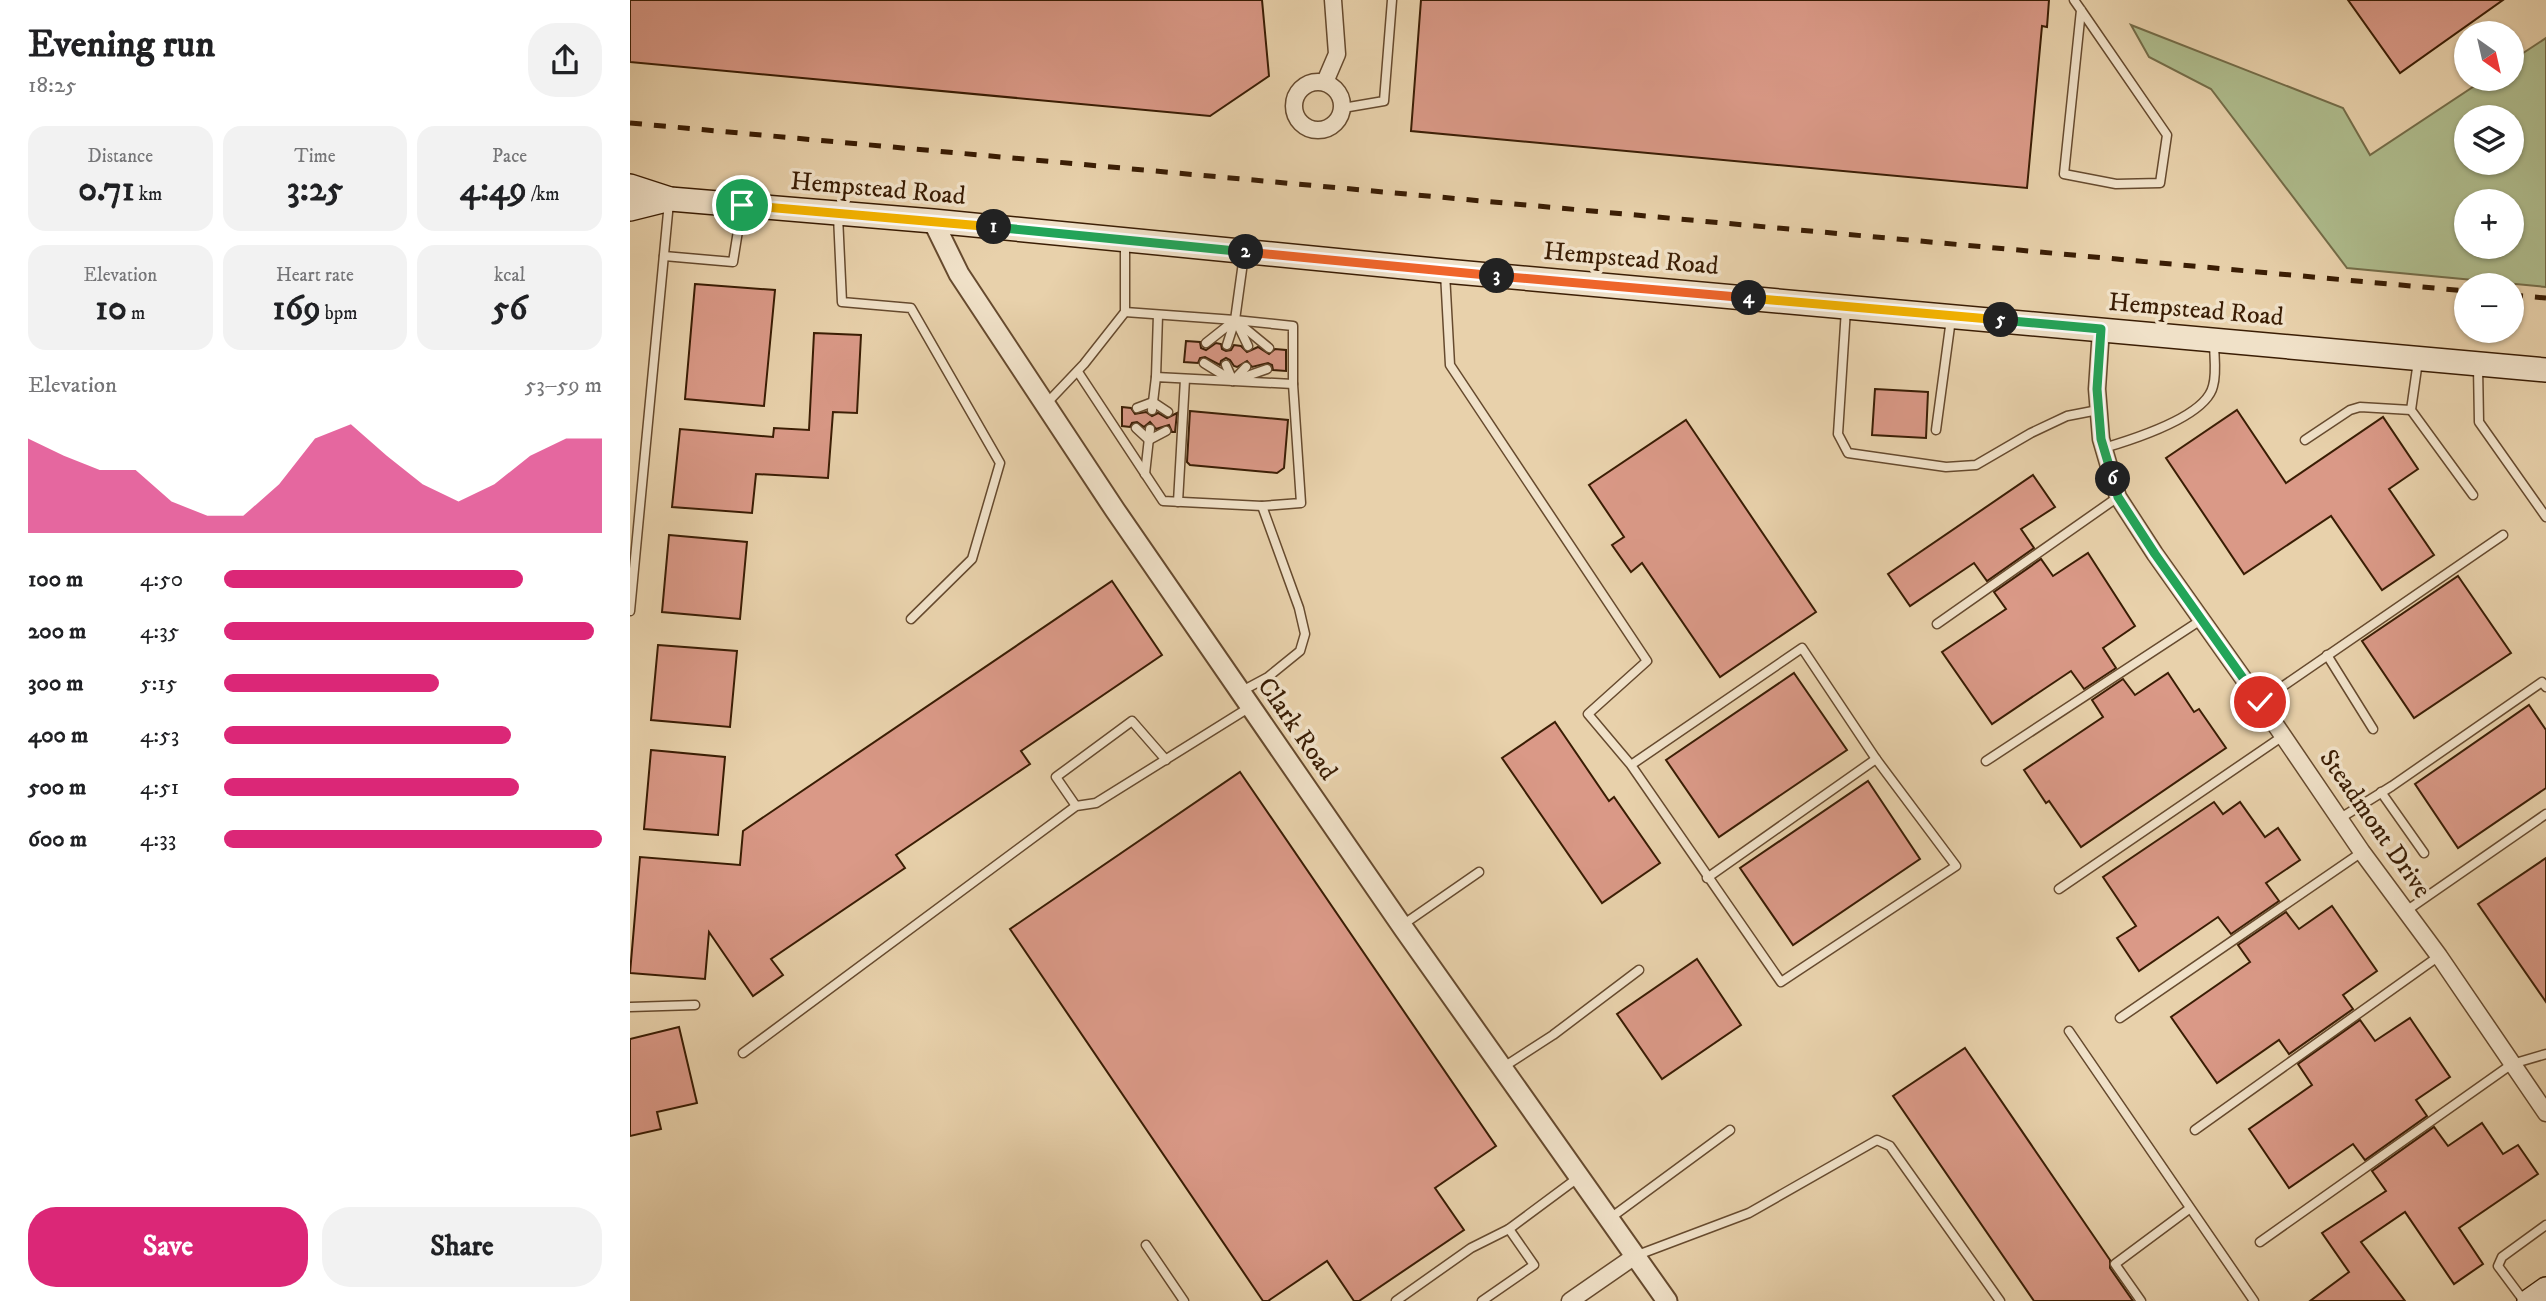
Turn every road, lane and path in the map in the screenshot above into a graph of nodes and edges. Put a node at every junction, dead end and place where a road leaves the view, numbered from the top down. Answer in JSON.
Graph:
{"nodes":[{"id":1,"x":1333,"y":0,"type":"edge"},
{"id":2,"x":1392,"y":0,"type":"edge"},
{"id":3,"x":2074,"y":0,"type":"edge"},
{"id":4,"x":2081,"y":10,"type":"junction"},
{"id":5,"x":1325,"y":82,"type":"junction"},
{"id":6,"x":1343,"y":108,"type":"junction"},
{"id":7,"x":630,"y":186,"type":"edge"},
{"id":8,"x":670,"y":199,"type":"junction"},
{"id":9,"x":742,"y":205,"type":"junction"},
{"id":10,"x":630,"y":209,"type":"edge"},
{"id":11,"x":838,"y":213,"type":"junction"},
{"id":12,"x":933,"y":221,"type":"junction"},
{"id":13,"x":1125,"y":240,"type":"junction"},
{"id":14,"x":1244,"y":252,"type":"junction"},
{"id":15,"x":664,"y":256,"type":"junction"},
{"id":16,"x":1444,"y":271,"type":"junction"},
{"id":17,"x":1846,"y":306,"type":"junction"},
{"id":18,"x":1125,"y":312,"type":"junction"},
{"id":19,"x":1158,"y":314,"type":"junction"},
{"id":20,"x":1951,"y":316,"type":"junction"},
{"id":21,"x":1236,"y":320,"type":"junction"},
{"id":22,"x":2101,"y":329,"type":"junction"},
{"id":23,"x":2214,"y":339,"type":"junction"},
{"id":24,"x":1206,"y":342,"type":"dead end"},
{"id":25,"x":1227,"y":345,"type":"dead end"},
{"id":26,"x":1248,"y":346,"type":"dead end"},
{"id":27,"x":1269,"y":348,"type":"dead end"},
{"id":28,"x":2418,"y":358,"type":"junction"},
{"id":29,"x":1205,"y":363,"type":"dead end"},
{"id":30,"x":2478,"y":364,"type":"junction"},
{"id":31,"x":1226,"y":366,"type":"dead end"},
{"id":32,"x":1246,"y":367,"type":"dead end"},
{"id":33,"x":1267,"y":369,"type":"dead end"},
{"id":34,"x":2546,"y":370,"type":"edge"},
{"id":35,"x":1077,"y":372,"type":"junction"},
{"id":36,"x":1156,"y":377,"type":"junction"},
{"id":37,"x":1185,"y":379,"type":"junction"},
{"id":38,"x":1233,"y":381,"type":"junction"},
{"id":39,"x":1293,"y":384,"type":"junction"},
{"id":40,"x":1045,"y":405,"type":"junction"},
{"id":41,"x":1153,"y":406,"type":"junction"},
{"id":42,"x":1137,"y":408,"type":"dead end"},
{"id":43,"x":2099,"y":410,"type":"junction"},
{"id":44,"x":2411,"y":410,"type":"junction"},
{"id":45,"x":1168,"y":412,"type":"dead end"},
{"id":46,"x":1136,"y":428,"type":"dead end"},
{"id":47,"x":1150,"y":429,"type":"dead end"},
{"id":48,"x":1936,"y":430,"type":"dead end"},
{"id":49,"x":1166,"y":431,"type":"dead end"},
{"id":50,"x":1149,"y":440,"type":"junction"},
{"id":51,"x":2305,"y":440,"type":"dead end"},
{"id":52,"x":2104,"y":448,"type":"junction"},
{"id":53,"x":1145,"y":474,"type":"junction"},
{"id":54,"x":2473,"y":495,"type":"dead end"},
{"id":55,"x":2118,"y":497,"type":"junction"},
{"id":56,"x":1178,"y":502,"type":"junction"},
{"id":57,"x":1262,"y":506,"type":"junction"},
{"id":58,"x":2546,"y":517,"type":"edge"},
{"id":59,"x":2503,"y":535,"type":"dead end"},
{"id":60,"x":630,"y":611,"type":"edge"},
{"id":61,"x":911,"y":619,"type":"dead end"},
{"id":62,"x":2201,"y":620,"type":"junction"},
{"id":63,"x":1937,"y":624,"type":"dead end"},
{"id":64,"x":2327,"y":655,"type":"junction"},
{"id":65,"x":2546,"y":687,"type":"edge"},
{"id":66,"x":1245,"y":699,"type":"junction"},
{"id":67,"x":2260,"y":702,"type":"junction"},
{"id":68,"x":2373,"y":729,"type":"dead end"},
{"id":69,"x":2283,"y":736,"type":"junction"},
{"id":70,"x":1876,"y":759,"type":"junction"},
{"id":71,"x":1166,"y":761,"type":"junction"},
{"id":72,"x":1986,"y":761,"type":"dead end"},
{"id":73,"x":1631,"y":765,"type":"junction"},
{"id":74,"x":2381,"y":792,"type":"junction"},
{"id":75,"x":1076,"y":806,"type":"junction"},
{"id":76,"x":2546,"y":814,"type":"edge"},
{"id":77,"x":2339,"y":819,"type":"junction"},
{"id":78,"x":2362,"y":852,"type":"junction"},
{"id":79,"x":2424,"y":853,"type":"dead end"},
{"id":80,"x":1479,"y":872,"type":"dead end"},
{"id":81,"x":1707,"y":878,"type":"junction"},
{"id":82,"x":2059,"y":890,"type":"dead end"},
{"id":83,"x":2406,"y":911,"type":"junction"},
{"id":84,"x":1401,"y":926,"type":"junction"},
{"id":85,"x":2439,"y":956,"type":"junction"},
{"id":86,"x":1639,"y":970,"type":"dead end"},
{"id":87,"x":695,"y":1005,"type":"dead end"},
{"id":88,"x":630,"y":1007,"type":"edge"},
{"id":89,"x":2120,"y":1018,"type":"dead end"},
{"id":90,"x":2069,"y":1031,"type":"dead end"},
{"id":91,"x":743,"y":1053,"type":"dead end"},
{"id":92,"x":2546,"y":1054,"type":"edge"},
{"id":93,"x":2512,"y":1064,"type":"junction"},
{"id":94,"x":1502,"y":1068,"type":"junction"},
{"id":95,"x":2546,"y":1113,"type":"edge"},
{"id":96,"x":1730,"y":1130,"type":"dead end"},
{"id":97,"x":2195,"y":1130,"type":"dead end"},
{"id":98,"x":1579,"y":1177,"type":"junction"},
{"id":99,"x":2189,"y":1209,"type":"junction"},
{"id":100,"x":1609,"y":1219,"type":"junction"},
{"id":101,"x":2546,"y":1225,"type":"edge"},
{"id":102,"x":1508,"y":1229,"type":"junction"},
{"id":103,"x":2260,"y":1241,"type":"dead end"},
{"id":104,"x":1146,"y":1245,"type":"dead end"},
{"id":105,"x":1635,"y":1256,"type":"junction"},
{"id":106,"x":2546,"y":1289,"type":"edge"},
{"id":107,"x":1184,"y":1301,"type":"edge"},
{"id":108,"x":1396,"y":1301,"type":"edge"},
{"id":109,"x":1482,"y":1301,"type":"edge"},
{"id":110,"x":1570,"y":1301,"type":"edge"},
{"id":111,"x":1657,"y":1301,"type":"edge"},
{"id":112,"x":1667,"y":1301,"type":"edge"},
{"id":113,"x":2000,"y":1301,"type":"edge"},
{"id":114,"x":2141,"y":1301,"type":"edge"},
{"id":115,"x":2254,"y":1301,"type":"edge"},
{"id":116,"x":2524,"y":1301,"type":"edge"},
{"id":117,"x":2529,"y":1301,"type":"edge"}],
"edges":[{"from":1,"to":5,"type":"street"},
{"from":2,"to":6,"type":"lane"},
{"from":3,"to":4,"type":"lane"},
{"from":4,"to":4,"type":"lane"},
{"from":5,"to":6,"type":"street"},
{"from":5,"to":6,"type":"street"},
{"from":7,"to":8,"type":"main road","name":"Hempstead Road"},
{"from":8,"to":9,"type":"main road","name":"Hempstead Road"},
{"from":8,"to":10,"type":"main road","name":"Hempstead Road"},
{"from":8,"to":15,"type":"lane"},
{"from":9,"to":11,"type":"main road","name":"Hempstead Road"},
{"from":9,"to":15,"type":"lane"},
{"from":11,"to":12,"type":"main road","name":"Hempstead Road"},
{"from":11,"to":61,"type":"lane"},
{"from":12,"to":13,"type":"main road","name":"Hempstead Road"},
{"from":12,"to":40,"type":"street","name":"Clark Road"},
{"from":13,"to":14,"type":"main road","name":"Hempstead Road"},
{"from":13,"to":18,"type":"lane"},
{"from":14,"to":16,"type":"main road","name":"Hempstead Road"},
{"from":14,"to":21,"type":"lane"},
{"from":15,"to":60,"type":"lane"},
{"from":16,"to":17,"type":"main road","name":"Hempstead Road"},
{"from":16,"to":73,"type":"lane"},
{"from":17,"to":20,"type":"main road","name":"Hempstead Road"},
{"from":17,"to":43,"type":"lane"},
{"from":18,"to":19,"type":"lane"},
{"from":18,"to":35,"type":"lane"},
{"from":19,"to":21,"type":"lane"},
{"from":19,"to":36,"type":"lane"},
{"from":20,"to":22,"type":"main road","name":"Hempstead Road"},
{"from":20,"to":48,"type":"lane"},
{"from":21,"to":24,"type":"lane"},
{"from":21,"to":25,"type":"lane"},
{"from":21,"to":26,"type":"lane"},
{"from":21,"to":27,"type":"lane"},
{"from":21,"to":39,"type":"lane"},
{"from":22,"to":23,"type":"main road","name":"Hempstead Road"},
{"from":22,"to":43,"type":"street","name":"Steadmont Drive"},
{"from":23,"to":28,"type":"main road","name":"Hempstead Road"},
{"from":23,"to":52,"type":"lane"},
{"from":28,"to":30,"type":"main road","name":"Hempstead Road"},
{"from":28,"to":44,"type":"lane"},
{"from":29,"to":38,"type":"lane"},
{"from":30,"to":34,"type":"main road","name":"Hempstead Road"},
{"from":30,"to":58,"type":"lane"},
{"from":31,"to":38,"type":"lane"},
{"from":32,"to":38,"type":"lane"},
{"from":33,"to":38,"type":"lane"},
{"from":35,"to":40,"type":"lane"},
{"from":35,"to":53,"type":"lane"},
{"from":36,"to":37,"type":"lane"},
{"from":36,"to":41,"type":"lane"},
{"from":37,"to":38,"type":"lane"},
{"from":37,"to":56,"type":"lane"},
{"from":38,"to":39,"type":"lane"},
{"from":39,"to":57,"type":"lane"},
{"from":40,"to":66,"type":"street","name":"Clark Road"},
{"from":41,"to":42,"type":"lane"},
{"from":41,"to":45,"type":"lane"},
{"from":43,"to":52,"type":"street","name":"Steadmont Drive"},
{"from":44,"to":51,"type":"lane"},
{"from":44,"to":54,"type":"lane"},
{"from":46,"to":50,"type":"lane"},
{"from":47,"to":50,"type":"lane"},
{"from":49,"to":50,"type":"lane"},
{"from":50,"to":53,"type":"lane"},
{"from":52,"to":55,"type":"street","name":"Steadmont Drive"},
{"from":53,"to":56,"type":"lane"},
{"from":55,"to":62,"type":"street","name":"Steadmont Drive"},
{"from":55,"to":63,"type":"lane"},
{"from":56,"to":57,"type":"lane"},
{"from":57,"to":66,"type":"lane"},
{"from":59,"to":64,"type":"lane"},
{"from":62,"to":67,"type":"street","name":"Steadmont Drive"},
{"from":62,"to":72,"type":"lane"},
{"from":64,"to":67,"type":"lane"},
{"from":64,"to":68,"type":"lane"},
{"from":65,"to":74,"type":"lane"},
{"from":66,"to":71,"type":"lane"},
{"from":66,"to":84,"type":"street","name":"Clark Road"},
{"from":67,"to":69,"type":"street","name":"Steadmont Drive"},
{"from":69,"to":77,"type":"street","name":"Steadmont Drive"},
{"from":69,"to":82,"type":"lane"},
{"from":70,"to":73,"type":"lane"},
{"from":70,"to":81,"type":"lane"},
{"from":70,"to":81,"type":"lane"},
{"from":71,"to":75,"type":"lane"},
{"from":71,"to":75,"type":"lane"},
{"from":73,"to":81,"type":"lane"},
{"from":74,"to":77,"type":"lane"},
{"from":74,"to":79,"type":"lane"},
{"from":75,"to":91,"type":"lane"},
{"from":76,"to":83,"type":"lane"},
{"from":77,"to":78,"type":"street","name":"Steadmont Drive"},
{"from":78,"to":83,"type":"street","name":"Steadmont Drive"},
{"from":78,"to":89,"type":"lane"},
{"from":80,"to":84,"type":"lane"},
{"from":83,"to":85,"type":"street","name":"Steadmont Drive"},
{"from":84,"to":94,"type":"street","name":"Clark Road"},
{"from":85,"to":93,"type":"street","name":"Steadmont Drive"},
{"from":85,"to":97,"type":"lane"},
{"from":86,"to":94,"type":"lane"},
{"from":87,"to":88,"type":"lane"},
{"from":90,"to":99,"type":"lane"},
{"from":92,"to":93,"type":"lane"},
{"from":93,"to":95,"type":"street","name":"Steadmont Drive"},
{"from":93,"to":103,"type":"lane"},
{"from":94,"to":98,"type":"street","name":"Clark Road"},
{"from":96,"to":100,"type":"lane"},
{"from":98,"to":100,"type":"street","name":"Clark Road"},
{"from":98,"to":102,"type":"lane"},
{"from":99,"to":114,"type":"lane"},
{"from":99,"to":115,"type":"lane"},
{"from":100,"to":105,"type":"street","name":"Clark Road"},
{"from":101,"to":116,"type":"lane"},
{"from":102,"to":108,"type":"lane"},
{"from":102,"to":109,"type":"lane"},
{"from":104,"to":107,"type":"lane"},
{"from":105,"to":110,"type":"street"},
{"from":105,"to":111,"type":"street","name":"Clark Road"},
{"from":105,"to":112,"type":"street","name":"Clark Road"},
{"from":105,"to":113,"type":"lane"},
{"from":106,"to":117,"type":"main road"}]}
